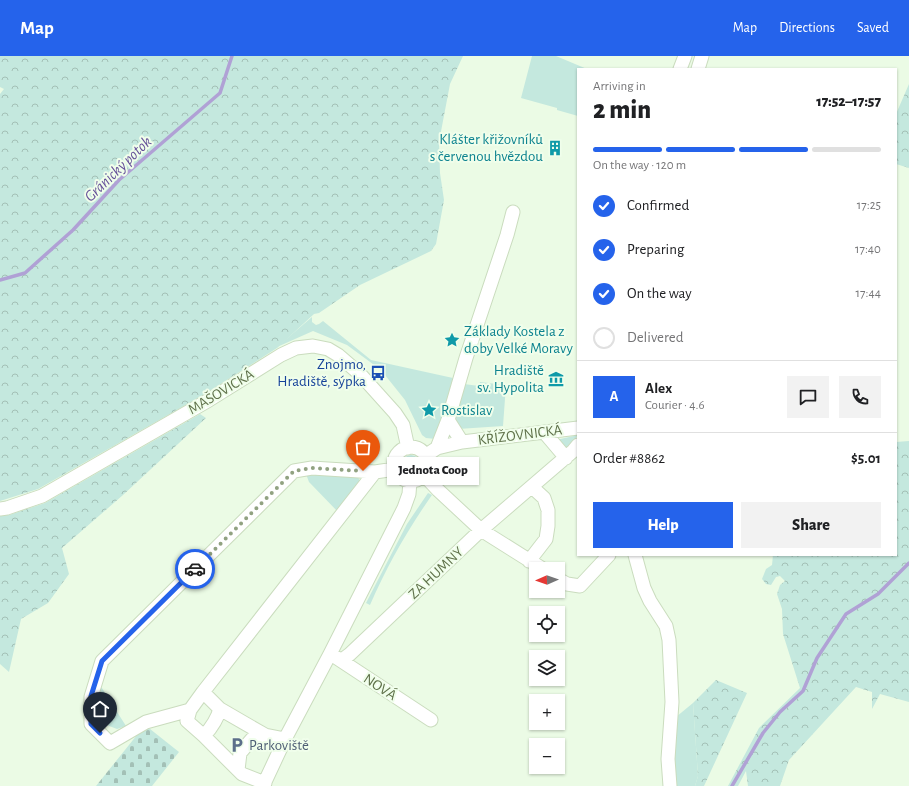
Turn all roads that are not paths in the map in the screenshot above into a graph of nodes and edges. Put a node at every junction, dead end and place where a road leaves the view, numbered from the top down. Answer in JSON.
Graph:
{"nodes":[{"id":1,"x":685,"y":56,"type":"edge"},
{"id":2,"x":702,"y":56,"type":"edge"},
{"id":3,"x":680,"y":68,"type":"edge"},
{"id":4,"x":698,"y":68,"type":"edge"},
{"id":5,"x":513,"y":212,"type":"dead end"},
{"id":6,"x":448,"y":420,"type":"junction"},
{"id":7,"x":577,"y":428,"type":"edge"},
{"id":8,"x":544,"y":432,"type":"junction"},
{"id":9,"x":462,"y":442,"type":"junction"},
{"id":10,"x":577,"y":446,"type":"edge"},
{"id":11,"x":408,"y":448,"type":"junction"},
{"id":12,"x":437,"y":448,"type":"junction"},
{"id":13,"x":425,"y":456,"type":"junction"},
{"id":14,"x":566,"y":458,"type":"junction"},
{"id":15,"x":395,"y":469,"type":"junction"},
{"id":16,"x":376,"y":472,"type":"junction"},
{"id":17,"x":424,"y":475,"type":"junction"},
{"id":18,"x":410,"y":481,"type":"junction"},
{"id":19,"x":532,"y":487,"type":"junction"},
{"id":20,"x":0,"y":509,"type":"edge"},
{"id":21,"x":481,"y":530,"type":"junction"},
{"id":22,"x":608,"y":556,"type":"edge"},
{"id":23,"x":635,"y":556,"type":"edge"},
{"id":24,"x":529,"y":561,"type":"joint"},
{"id":25,"x":565,"y":583,"type":"edge"},
{"id":26,"x":336,"y":657,"type":"junction"},
{"id":27,"x":203,"y":692,"type":"junction"},
{"id":28,"x":220,"y":709,"type":"junction"},
{"id":29,"x":190,"y":710,"type":"junction"},
{"id":30,"x":431,"y":720,"type":"dead end"},
{"id":31,"x":265,"y":735,"type":"junction"},
{"id":32,"x":204,"y":736,"type":"junction"},
{"id":33,"x":285,"y":739,"type":"junction"},
{"id":34,"x":238,"y":770,"type":"junction"},
{"id":35,"x":264,"y":784,"type":"edge"},
{"id":36,"x":670,"y":786,"type":"edge"}],
"edges":[{"from":1,"to":3,"type":"street"},
{"from":2,"to":4,"type":"street"},
{"from":5,"to":6,"type":"street"},
{"from":6,"to":9,"type":"street"},
{"from":6,"to":12,"type":"street"},
{"from":7,"to":8,"type":"street","name":"KŘÍŽOVNICKÁ"},
{"from":8,"to":9,"type":"street","name":"KŘÍŽOVNICKÁ"},
{"from":8,"to":14,"type":"street"},
{"from":9,"to":12,"type":"street","name":"KŘÍŽOVNICKÁ"},
{"from":10,"to":14,"type":"street","name":"ZA HUMNY"},
{"from":11,"to":13,"type":"street"},
{"from":11,"to":15,"type":"street"},
{"from":11,"to":20,"type":"street","name":"MAŠOVICKÁ"},
{"from":12,"to":13,"type":"street"},
{"from":13,"to":17,"type":"street"},
{"from":14,"to":19,"type":"street","name":"ZA HUMNY"},
{"from":15,"to":16,"type":"street"},
{"from":15,"to":18,"type":"street"},
{"from":16,"to":27,"type":"street"},
{"from":16,"to":29,"type":"street"},
{"from":17,"to":18,"type":"street"},
{"from":17,"to":21,"type":"street"},
{"from":18,"to":26,"type":"street"},
{"from":19,"to":21,"type":"street","name":"ZA HUMNY"},
{"from":19,"to":24,"type":"street"},
{"from":21,"to":24,"type":"street"},
{"from":21,"to":26,"type":"street","name":"ZA HUMNY"},
{"from":22,"to":25,"type":"street"},
{"from":23,"to":36,"type":"street"},
{"from":26,"to":30,"type":"street","name":"NOVÁ"},
{"from":26,"to":33,"type":"street"},
{"from":27,"to":28,"type":"street"},
{"from":27,"to":29,"type":"street"},
{"from":28,"to":31,"type":"street"},
{"from":28,"to":32,"type":"street"},
{"from":29,"to":32,"type":"street"},
{"from":31,"to":33,"type":"street"},
{"from":31,"to":34,"type":"street"},
{"from":32,"to":34,"type":"street"},
{"from":33,"to":35,"type":"street"},
{"from":34,"to":35,"type":"street"}]}
